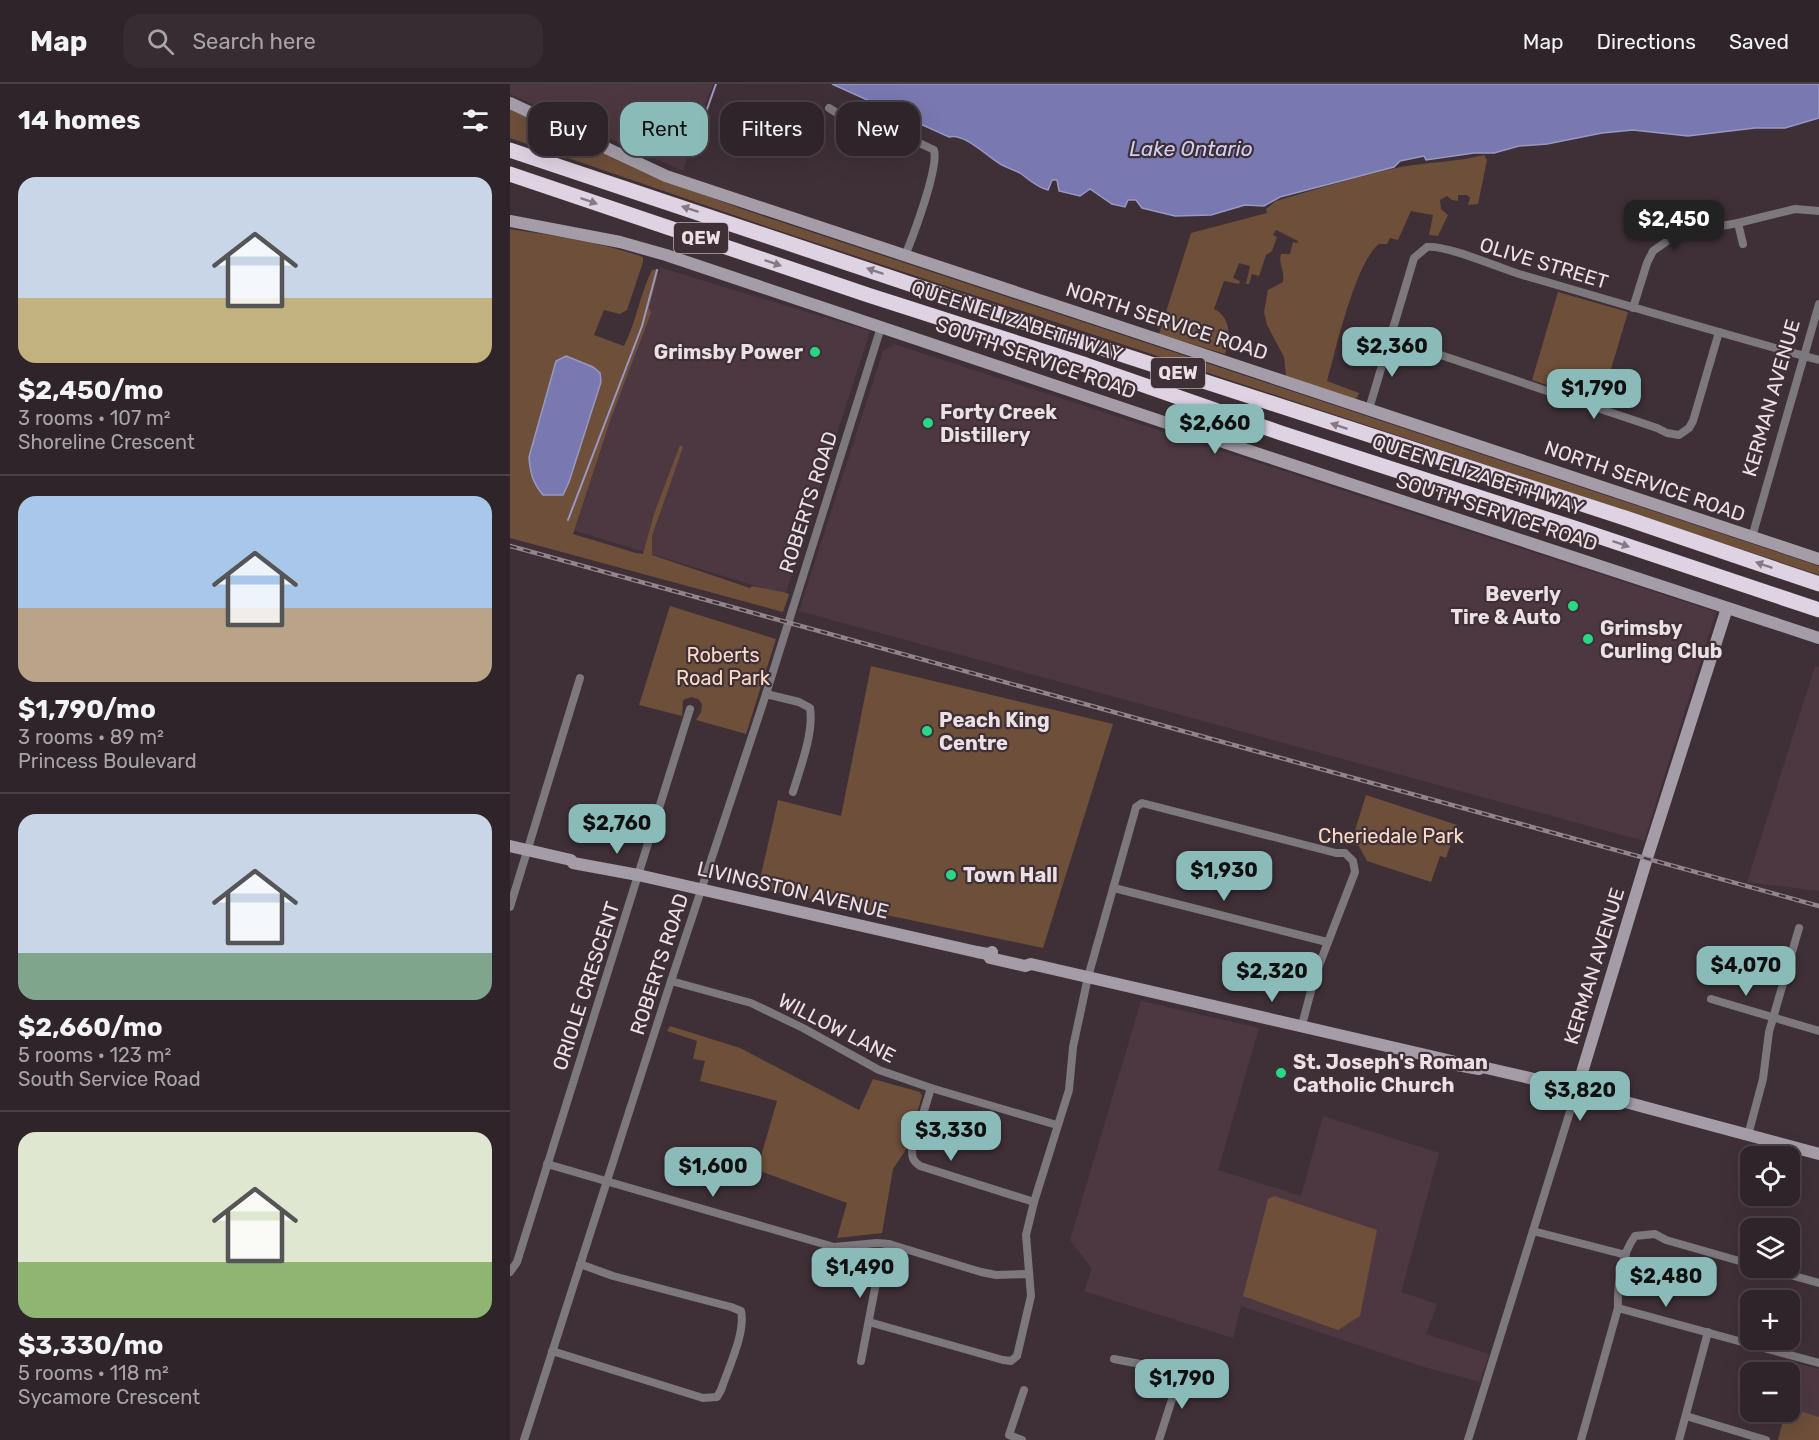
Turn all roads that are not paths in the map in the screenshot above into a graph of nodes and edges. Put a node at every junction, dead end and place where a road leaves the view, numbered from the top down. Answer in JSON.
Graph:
{"nodes":[{"id":1,"x":510,"y":103,"type":"edge"},
{"id":2,"x":830,"y":108,"type":"dead end"},
{"id":3,"x":510,"y":150,"type":"edge"},
{"id":4,"x":510,"y":174,"type":"edge"},
{"id":5,"x":510,"y":182,"type":"edge"},
{"id":6,"x":533,"y":182,"type":"junction"},
{"id":7,"x":1819,"y":211,"type":"edge"},
{"id":8,"x":510,"y":221,"type":"edge"},
{"id":9,"x":1738,"y":223,"type":"junction"},
{"id":10,"x":1743,"y":244,"type":"dead end"},
{"id":11,"x":905,"y":256,"type":"junction"},
{"id":12,"x":1819,"y":304,"type":"edge"},
{"id":13,"x":1633,"y":308,"type":"junction"},
{"id":14,"x":881,"y":327,"type":"junction"},
{"id":15,"x":1719,"y":332,"type":"junction"},
{"id":16,"x":1390,"y":338,"type":"junction"},
{"id":17,"x":1803,"y":356,"type":"junction"},
{"id":18,"x":1819,"y":360,"type":"edge"},
{"id":19,"x":1370,"y":409,"type":"junction"},
{"id":20,"x":1752,"y":537,"type":"junction"},
{"id":21,"x":1819,"y":559,"type":"edge"},
{"id":22,"x":1819,"y":584,"type":"edge"},
{"id":23,"x":1727,"y":608,"type":"junction"},
{"id":24,"x":1819,"y":610,"type":"edge"},
{"id":25,"x":1819,"y":638,"type":"edge"},
{"id":26,"x":580,"y":678,"type":"dead end"},
{"id":27,"x":766,"y":694,"type":"junction"},
{"id":28,"x":690,"y":709,"type":"dead end"},
{"id":29,"x":794,"y":792,"type":"dead end"},
{"id":30,"x":510,"y":846,"type":"edge"},
{"id":31,"x":528,"y":850,"type":"junction"},
{"id":32,"x":638,"y":875,"type":"junction"},
{"id":33,"x":1114,"y":888,"type":"junction"},
{"id":34,"x":701,"y":889,"type":"junction"},
{"id":35,"x":510,"y":907,"type":"edge"},
{"id":36,"x":1799,"y":928,"type":"dead end"},
{"id":37,"x":1327,"y":942,"type":"junction"},
{"id":38,"x":1088,"y":977,"type":"junction"},
{"id":39,"x":671,"y":981,"type":"junction"},
{"id":40,"x":1711,"y":999,"type":"dead end"},
{"id":41,"x":1773,"y":1019,"type":"junction"},
{"id":42,"x":1302,"y":1025,"type":"junction"},
{"id":43,"x":1819,"y":1031,"type":"edge"},
{"id":44,"x":931,"y":1088,"type":"junction"},
{"id":45,"x":1577,"y":1089,"type":"junction"},
{"id":46,"x":1057,"y":1125,"type":"junction"},
{"id":47,"x":1748,"y":1135,"type":"junction"},
{"id":48,"x":1819,"y":1154,"type":"edge"},
{"id":49,"x":547,"y":1164,"type":"junction"},
{"id":50,"x":607,"y":1181,"type":"junction"},
{"id":51,"x":1034,"y":1202,"type":"junction"},
{"id":52,"x":1533,"y":1231,"type":"junction"},
{"id":53,"x":889,"y":1244,"type":"junction"},
{"id":54,"x":1626,"y":1255,"type":"junction"},
{"id":55,"x":1740,"y":1261,"type":"edge"},
{"id":56,"x":580,"y":1264,"type":"junction"},
{"id":57,"x":510,"y":1272,"type":"edge"},
{"id":58,"x":1028,"y":1274,"type":"junction"},
{"id":59,"x":1800,"y":1278,"type":"edge"},
{"id":60,"x":1819,"y":1283,"type":"edge"},
{"id":61,"x":1618,"y":1308,"type":"junction"},
{"id":62,"x":869,"y":1322,"type":"junction"},
{"id":63,"x":1708,"y":1332,"type":"junction"},
{"id":64,"x":552,"y":1351,"type":"junction"},
{"id":65,"x":1114,"y":1359,"type":"dead end"},
{"id":66,"x":861,"y":1361,"type":"dead end"},
{"id":67,"x":1819,"y":1363,"type":"edge"},
{"id":68,"x":1180,"y":1371,"type":"junction"},
{"id":69,"x":1209,"y":1377,"type":"dead end"},
{"id":70,"x":1024,"y":1390,"type":"dead end"},
{"id":71,"x":1686,"y":1416,"type":"junction"},
{"id":72,"x":524,"y":1440,"type":"edge"},
{"id":73,"x":1022,"y":1440,"type":"edge"},
{"id":74,"x":1159,"y":1440,"type":"edge"},
{"id":75,"x":1468,"y":1440,"type":"edge"},
{"id":76,"x":1581,"y":1440,"type":"edge"},
{"id":77,"x":1679,"y":1440,"type":"edge"},
{"id":78,"x":1766,"y":1440,"type":"edge"}],
"edges":[{"from":1,"to":11,"type":"street","name":"NORTH SERVICE ROAD"},
{"from":2,"to":11,"type":"street"},
{"from":22,"to":3,"type":"highway","name":"QUEEN ELIZABETH WAY","number":"QEW","one_way":true},
{"from":4,"to":6,"type":"highway","name":"QUEEN ELIZABETH WAY","number":"QEW"},
{"from":5,"to":6,"type":"highway"},
{"from":6,"to":24,"type":"highway","name":"QUEEN ELIZABETH WAY","number":"QEW","one_way":true},
{"from":7,"to":9,"type":"street"},
{"from":8,"to":14,"type":"street","name":"SOUTH SERVICE ROAD"},
{"from":9,"to":10,"type":"street"},
{"from":9,"to":13,"type":"street"},
{"from":11,"to":19,"type":"street","name":"NORTH SERVICE ROAD"},
{"from":12,"to":17,"type":"street","name":"KERMAN AVENUE"},
{"from":13,"to":15,"type":"street","name":"OLIVE STREET"},
{"from":13,"to":16,"type":"street","name":"OLIVE STREET"},
{"from":14,"to":23,"type":"street","name":"SOUTH SERVICE ROAD"},
{"from":14,"to":27,"type":"street","name":"ROBERTS ROAD"},
{"from":15,"to":16,"type":"street"},
{"from":15,"to":17,"type":"street","name":"OLIVE STREET"},
{"from":16,"to":19,"type":"street","name":"OLIVE STREET"},
{"from":17,"to":18,"type":"street","name":"OLIVE STREET"},
{"from":17,"to":20,"type":"street","name":"KERMAN AVENUE"},
{"from":19,"to":20,"type":"street","name":"NORTH SERVICE ROAD"},
{"from":20,"to":21,"type":"street","name":"NORTH SERVICE ROAD"},
{"from":23,"to":25,"type":"street","name":"SOUTH SERVICE ROAD"},
{"from":23,"to":45,"type":"street","name":"KERMAN AVENUE"},
{"from":26,"to":31,"type":"street"},
{"from":27,"to":29,"type":"street"},
{"from":27,"to":34,"type":"street","name":"ROBERTS ROAD"},
{"from":28,"to":32,"type":"street","name":"ORIOLE CRESCENT"},
{"from":30,"to":31,"type":"street","name":"LIVINGSTON AVENUE"},
{"from":31,"to":32,"type":"street","name":"LIVINGSTON AVENUE"},
{"from":31,"to":35,"type":"street"},
{"from":32,"to":34,"type":"street","name":"LIVINGSTON AVENUE"},
{"from":32,"to":49,"type":"street","name":"ORIOLE CRESCENT"},
{"from":33,"to":37,"type":"street"},
{"from":33,"to":37,"type":"street"},
{"from":33,"to":38,"type":"street"},
{"from":34,"to":38,"type":"street","name":"LIVINGSTON AVENUE"},
{"from":34,"to":39,"type":"street","name":"ROBERTS ROAD"},
{"from":36,"to":41,"type":"street"},
{"from":37,"to":42,"type":"street"},
{"from":38,"to":42,"type":"street","name":"LIVINGSTON AVENUE"},
{"from":38,"to":46,"type":"street"},
{"from":39,"to":44,"type":"street","name":"WILLOW LANE"},
{"from":39,"to":50,"type":"street","name":"ROBERTS ROAD"},
{"from":40,"to":41,"type":"street"},
{"from":41,"to":43,"type":"street"},
{"from":41,"to":47,"type":"street"},
{"from":42,"to":45,"type":"street","name":"LIVINGSTON AVENUE"},
{"from":44,"to":46,"type":"street","name":"WILLOW LANE"},
{"from":44,"to":51,"type":"street"},
{"from":45,"to":47,"type":"street","name":"LIVINGSTON AVENUE"},
{"from":45,"to":52,"type":"street","name":"KERMAN AVENUE"},
{"from":46,"to":51,"type":"street"},
{"from":47,"to":48,"type":"street","name":"LIVINGSTON AVENUE"},
{"from":49,"to":50,"type":"street"},
{"from":49,"to":57,"type":"street","name":"ORIOLE CRESCENT"},
{"from":50,"to":53,"type":"street"},
{"from":50,"to":56,"type":"street","name":"ROBERTS ROAD"},
{"from":51,"to":58,"type":"street"},
{"from":52,"to":54,"type":"street"},
{"from":52,"to":75,"type":"street","name":"KERMAN AVENUE"},
{"from":53,"to":58,"type":"street"},
{"from":53,"to":62,"type":"street"},
{"from":54,"to":55,"type":"street"},
{"from":54,"to":61,"type":"street"},
{"from":56,"to":64,"type":"street","name":"ROBERTS ROAD"},
{"from":56,"to":64,"type":"street"},
{"from":58,"to":62,"type":"street"},
{"from":59,"to":60,"type":"street"},
{"from":61,"to":63,"type":"street"},
{"from":61,"to":76,"type":"street"},
{"from":62,"to":66,"type":"street"},
{"from":63,"to":67,"type":"street"},
{"from":63,"to":71,"type":"street"},
{"from":64,"to":72,"type":"street","name":"ROBERTS ROAD"},
{"from":65,"to":68,"type":"street"},
{"from":68,"to":69,"type":"street"},
{"from":68,"to":74,"type":"street"},
{"from":70,"to":73,"type":"street"},
{"from":71,"to":77,"type":"street"},
{"from":71,"to":78,"type":"street"}]}
